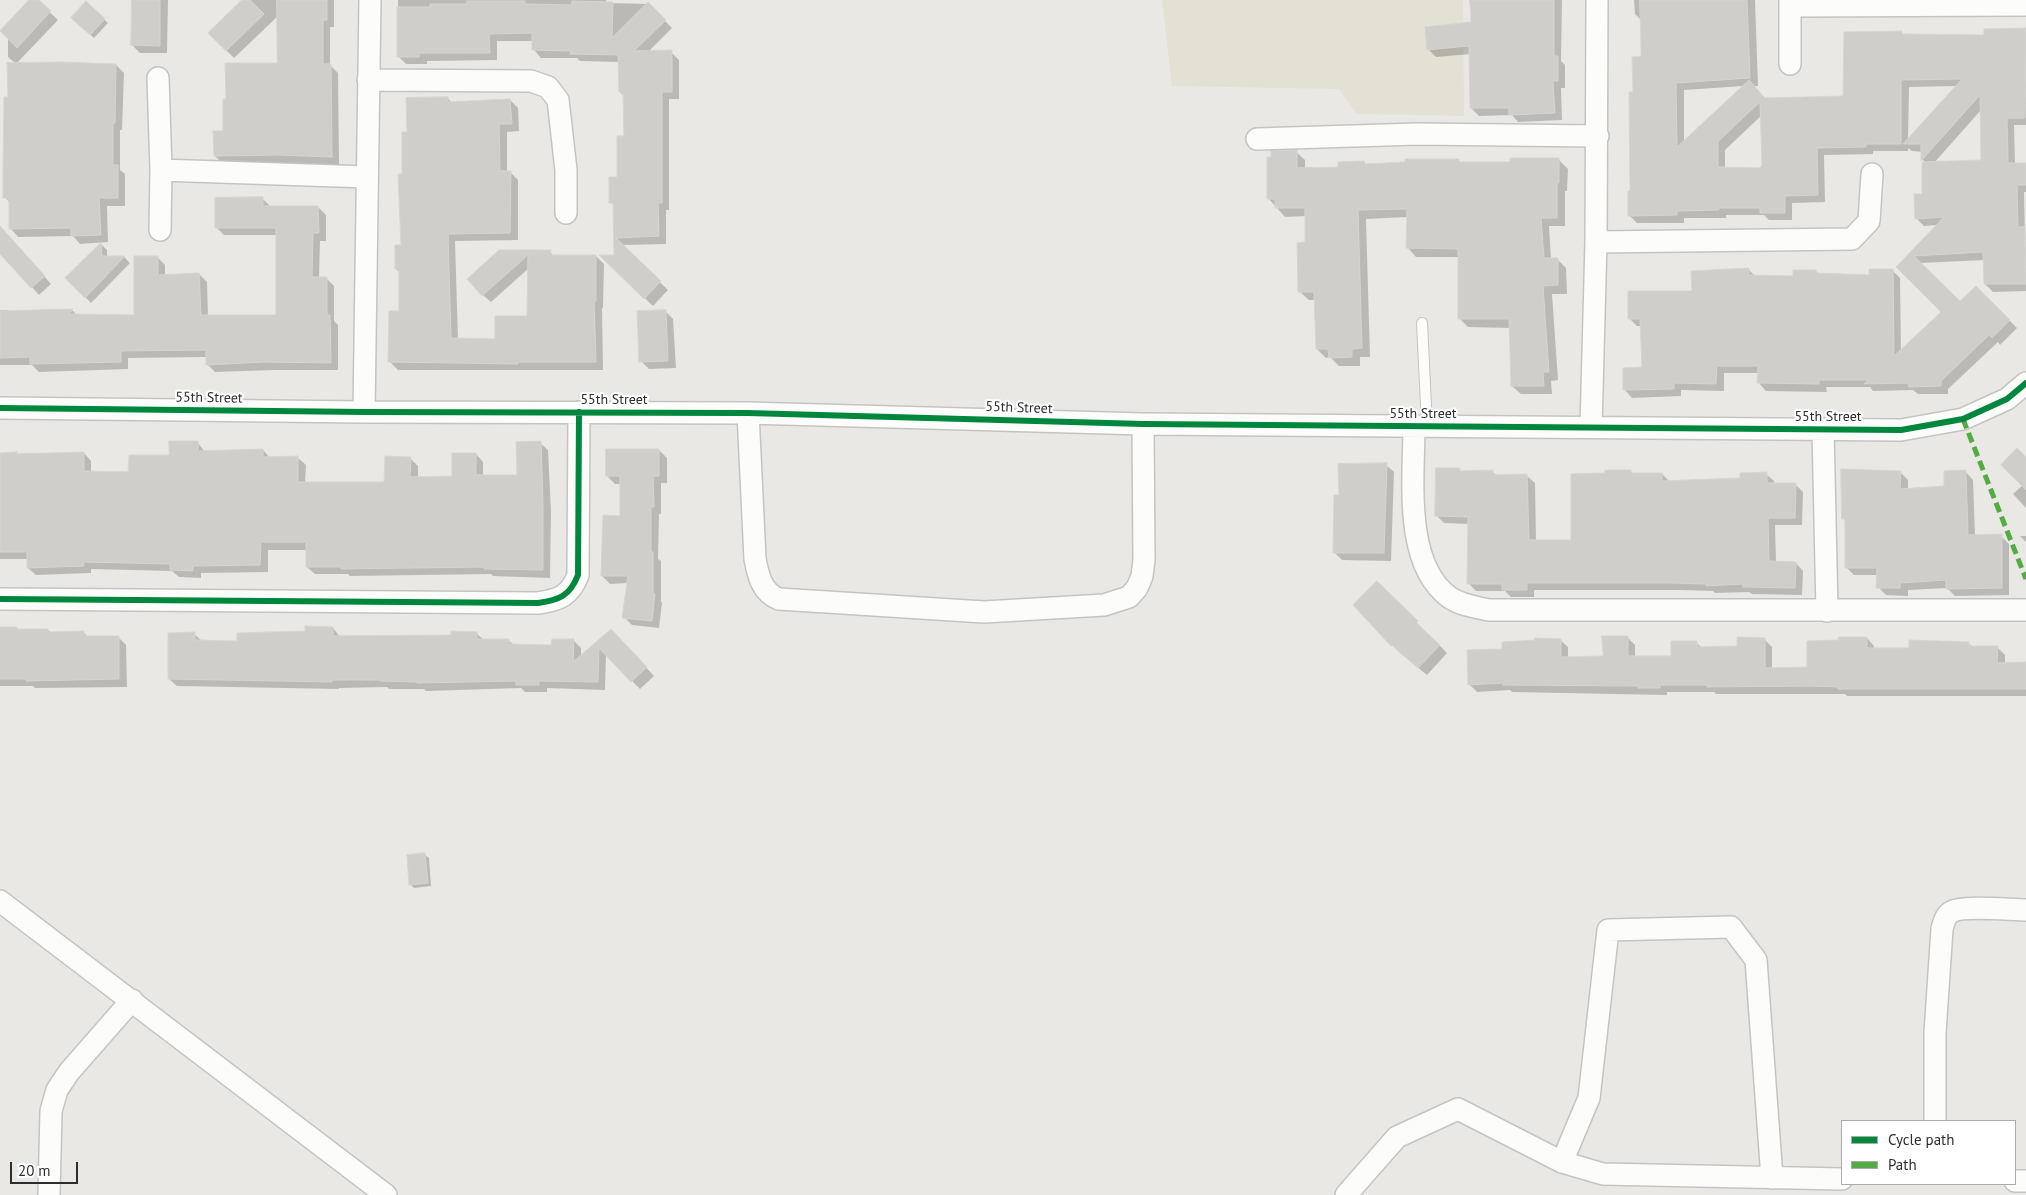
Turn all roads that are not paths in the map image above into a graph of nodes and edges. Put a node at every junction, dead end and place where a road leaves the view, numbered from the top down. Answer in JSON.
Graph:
{"nodes":[{"id":1,"x":370,"y":0,"type":"edge"},
{"id":2,"x":1597,"y":0,"type":"edge"},
{"id":3,"x":1790,"y":3,"type":"edge"},
{"id":4,"x":2026,"y":5,"type":"edge"},
{"id":5,"x":1790,"y":64,"type":"dead end"},
{"id":6,"x":158,"y":78,"type":"dead end"},
{"id":7,"x":368,"y":80,"type":"junction"},
{"id":8,"x":1598,"y":136,"type":"junction"},
{"id":9,"x":1257,"y":139,"type":"dead end"},
{"id":10,"x":161,"y":170,"type":"junction"},
{"id":11,"x":1872,"y":174,"type":"dead end"},
{"id":12,"x":367,"y":177,"type":"junction"},
{"id":13,"x":566,"y":213,"type":"dead end"},
{"id":14,"x":160,"y":230,"type":"dead end"},
{"id":15,"x":1596,"y":242,"type":"junction"},
{"id":16,"x":1422,"y":323,"type":"dead end"},
{"id":17,"x":2026,"y":383,"type":"edge"},
{"id":18,"x":0,"y":408,"type":"edge"},
{"id":19,"x":364,"y":412,"type":"junction"},
{"id":20,"x":579,"y":412,"type":"junction"},
{"id":21,"x":748,"y":413,"type":"junction"},
{"id":22,"x":1142,"y":424,"type":"junction"},
{"id":23,"x":1420,"y":426,"type":"junction"},
{"id":24,"x":1591,"y":428,"type":"junction"},
{"id":25,"x":1823,"y":429,"type":"junction"},
{"id":26,"x":0,"y":599,"type":"edge"},
{"id":27,"x":2026,"y":610,"type":"edge"},
{"id":28,"x":1827,"y":611,"type":"junction"},
{"id":29,"x":0,"y":901,"type":"edge"},
{"id":30,"x":2026,"y":910,"type":"edge"},
{"id":31,"x":132,"y":1000,"type":"junction"},
{"id":32,"x":1935,"y":1120,"type":"edge"},
{"id":33,"x":1562,"y":1162,"type":"junction"},
{"id":34,"x":1772,"y":1178,"type":"junction"},
{"id":35,"x":1841,"y":1179,"type":"edge"},
{"id":36,"x":49,"y":1195,"type":"edge"},
{"id":37,"x":386,"y":1195,"type":"edge"},
{"id":38,"x":1346,"y":1195,"type":"edge"}],
"edges":[{"from":1,"to":7,"type":"street"},
{"from":2,"to":8,"type":"street"},
{"from":3,"to":4,"type":"street"},
{"from":3,"to":5,"type":"street"},
{"from":6,"to":10,"type":"street"},
{"from":7,"to":12,"type":"street"},
{"from":7,"to":13,"type":"street"},
{"from":8,"to":9,"type":"street"},
{"from":8,"to":15,"type":"street"},
{"from":10,"to":12,"type":"street"},
{"from":10,"to":14,"type":"street"},
{"from":11,"to":15,"type":"street"},
{"from":12,"to":19,"type":"street"},
{"from":15,"to":24,"type":"street"},
{"from":16,"to":23,"type":"lane"},
{"from":17,"to":25,"type":"street","name":"55th Street"},
{"from":18,"to":19,"type":"street","name":"55th Street"},
{"from":19,"to":20,"type":"street","name":"55th Street"},
{"from":20,"to":21,"type":"street","name":"55th Street"},
{"from":20,"to":26,"type":"street"},
{"from":21,"to":22,"type":"street","name":"55th Street"},
{"from":21,"to":22,"type":"street"},
{"from":22,"to":23,"type":"street","name":"55th Street"},
{"from":23,"to":24,"type":"street","name":"55th Street"},
{"from":23,"to":28,"type":"street"},
{"from":24,"to":25,"type":"street","name":"55th Street"},
{"from":25,"to":28,"type":"street"},
{"from":27,"to":28,"type":"street"},
{"from":29,"to":31,"type":"street"},
{"from":30,"to":32,"type":"street"},
{"from":31,"to":36,"type":"street"},
{"from":31,"to":37,"type":"street"},
{"from":33,"to":34,"type":"street"},
{"from":33,"to":34,"type":"street"},
{"from":33,"to":38,"type":"street"},
{"from":34,"to":35,"type":"street"}]}
